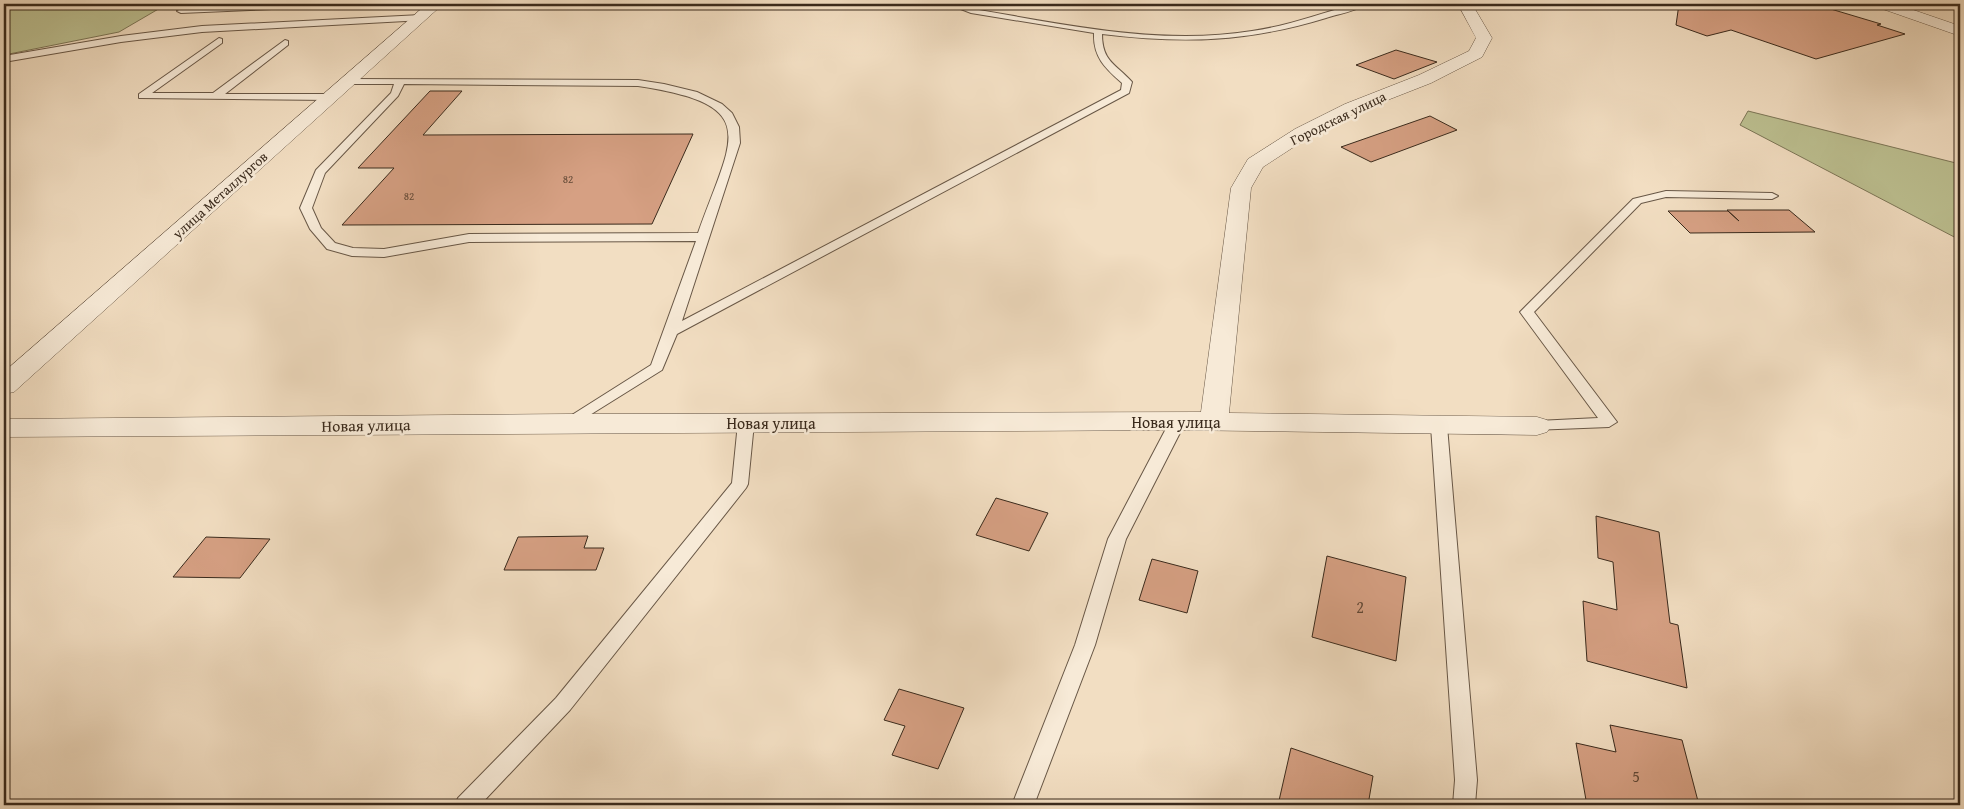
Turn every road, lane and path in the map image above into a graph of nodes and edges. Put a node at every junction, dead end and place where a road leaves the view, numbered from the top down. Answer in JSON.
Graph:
{"nodes":[{"id":1,"x":342,"y":4,"type":"edge"},
{"id":2,"x":436,"y":4,"type":"edge"},
{"id":3,"x":952,"y":4,"type":"edge"},
{"id":4,"x":1362,"y":4,"type":"edge"},
{"id":5,"x":1465,"y":4,"type":"edge"},
{"id":6,"x":1882,"y":4,"type":"edge"},
{"id":7,"x":181,"y":11,"type":"dead end"},
{"id":8,"x":420,"y":18,"type":"junction"},
{"id":9,"x":1098,"y":31,"type":"junction"},
{"id":10,"x":1960,"y":31,"type":"edge"},
{"id":11,"x":219,"y":41,"type":"dead end"},
{"id":12,"x":285,"y":43,"type":"dead end"},
{"id":13,"x":4,"y":59,"type":"edge"},
{"id":14,"x":348,"y":81,"type":"junction"},
{"id":15,"x":400,"y":82,"type":"junction"},
{"id":16,"x":331,"y":96,"type":"junction"},
{"id":17,"x":214,"y":97,"type":"junction"},
{"id":18,"x":1772,"y":196,"type":"dead end"},
{"id":19,"x":702,"y":237,"type":"junction"},
{"id":20,"x":671,"y":332,"type":"junction"},
{"id":21,"x":4,"y":386,"type":"edge"},
{"id":22,"x":1178,"y":421,"type":"junction"},
{"id":23,"x":1214,"y":422,"type":"junction"},
{"id":24,"x":569,"y":423,"type":"junction"},
{"id":25,"x":746,"y":423,"type":"junction"},
{"id":26,"x":1439,"y":426,"type":"junction"},
{"id":27,"x":1538,"y":426,"type":"joint"},
{"id":28,"x":4,"y":428,"type":"edge"},
{"id":29,"x":466,"y":805,"type":"edge"},
{"id":30,"x":1023,"y":805,"type":"edge"},
{"id":31,"x":1464,"y":805,"type":"edge"}],
"edges":[{"from":1,"to":7,"type":"lane"},
{"from":2,"to":8,"type":"street","name":"улица Металлургов"},
{"from":3,"to":9,"type":"lane"},
{"from":4,"to":9,"type":"lane"},
{"from":5,"to":23,"type":"street","name":"Городская улица"},
{"from":6,"to":10,"type":"street"},
{"from":8,"to":13,"type":"lane"},
{"from":8,"to":14,"type":"street","name":"улица Металлургов"},
{"from":9,"to":20,"type":"lane"},
{"from":11,"to":17,"type":"lane"},
{"from":12,"to":17,"type":"lane"},
{"from":14,"to":15,"type":"lane"},
{"from":14,"to":16,"type":"street","name":"улица Металлургов"},
{"from":15,"to":19,"type":"lane"},
{"from":15,"to":19,"type":"lane"},
{"from":16,"to":17,"type":"lane"},
{"from":16,"to":21,"type":"street","name":"улица Металлургов"},
{"from":18,"to":27,"type":"lane"},
{"from":19,"to":20,"type":"lane"},
{"from":20,"to":24,"type":"lane"},
{"from":22,"to":23,"type":"street","name":"Новая улица"},
{"from":22,"to":25,"type":"street","name":"Новая улица"},
{"from":22,"to":30,"type":"lane"},
{"from":23,"to":26,"type":"street","name":"Новая улица"},
{"from":24,"to":25,"type":"street","name":"Новая улица"},
{"from":24,"to":28,"type":"street","name":"Новая улица"},
{"from":25,"to":29,"type":"lane"},
{"from":26,"to":27,"type":"street","name":"Новая улица"},
{"from":26,"to":31,"type":"lane"}]}
